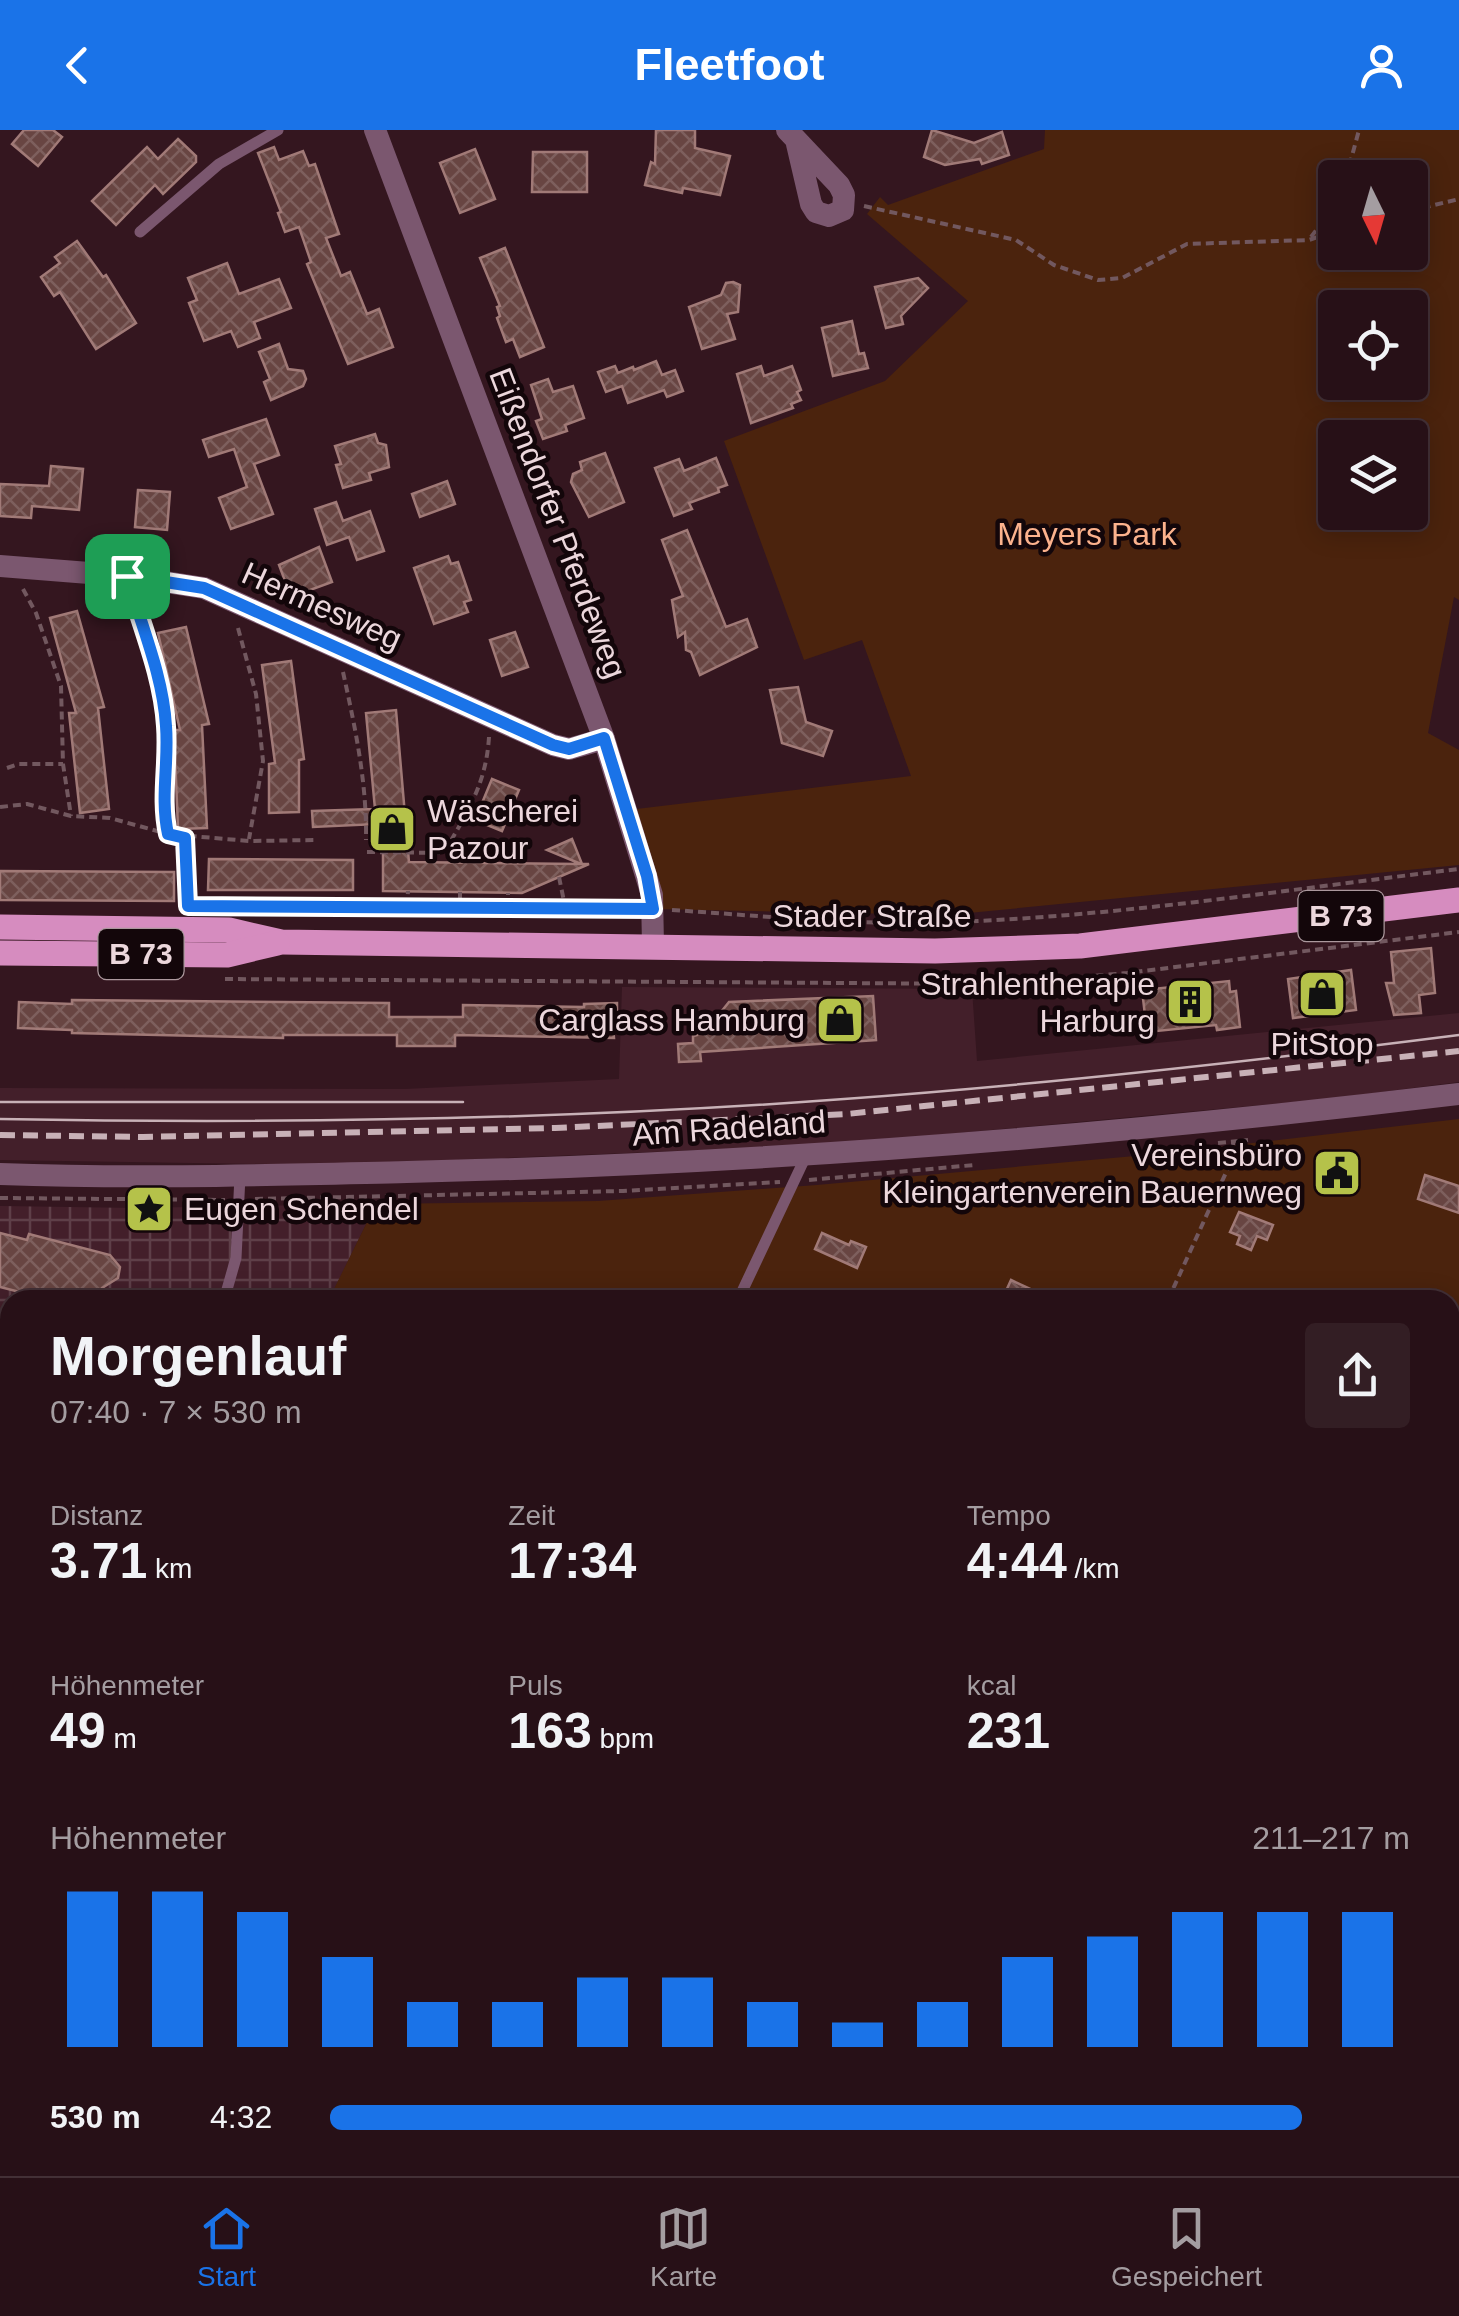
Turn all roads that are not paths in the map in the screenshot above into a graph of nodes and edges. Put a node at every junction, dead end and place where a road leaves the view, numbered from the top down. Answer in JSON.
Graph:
{"nodes":[{"id":1,"x":278,"y":130,"type":"edge"},
{"id":2,"x":375,"y":130,"type":"edge"},
{"id":3,"x":792,"y":137,"type":"edge"},
{"id":4,"x":140,"y":232,"type":"dead end"},
{"id":5,"x":6,"y":566,"type":"edge"},
{"id":6,"x":604,"y":738,"type":"junction"},
{"id":7,"x":1459,"y":900,"type":"edge"},
{"id":8,"x":0,"y":926,"type":"edge"},
{"id":9,"x":282,"y":942,"type":"junction"},
{"id":10,"x":653,"y":945,"type":"junction"},
{"id":11,"x":0,"y":953,"type":"edge"},
{"id":12,"x":1459,"y":1094,"type":"edge"},
{"id":13,"x":806,"y":1156,"type":"junction"},
{"id":14,"x":0,"y":1174,"type":"edge"},
{"id":15,"x":240,"y":1176,"type":"junction"},
{"id":16,"x":227,"y":1290,"type":"edge"},
{"id":17,"x":743,"y":1290,"type":"edge"}],
"edges":[{"from":1,"to":4,"type":"lane"},
{"from":2,"to":6,"type":"street","name":"Eißendorfer Pferdeweg"},
{"from":3,"to":3,"type":"street"},
{"from":5,"to":6,"type":"street","name":"Hermesweg"},
{"from":6,"to":10,"type":"street","name":"Eißendorfer Pferdeweg"},
{"from":7,"to":10,"type":"main road","name":"Stader Straße","number":"B 73"},
{"from":8,"to":9,"type":"main road","name":"Stader Straße","number":"B 73"},
{"from":9,"to":10,"type":"main road","name":"Stader Straße","number":"B 73"},
{"from":9,"to":11,"type":"main road","name":"Stader Straße","number":"B 73"},
{"from":12,"to":13,"type":"street","name":"Am Radeland"},
{"from":13,"to":15,"type":"street","name":"Am Radeland"},
{"from":13,"to":17,"type":"lane"},
{"from":14,"to":15,"type":"street","name":"Am Radeland"},
{"from":15,"to":16,"type":"lane"}]}
